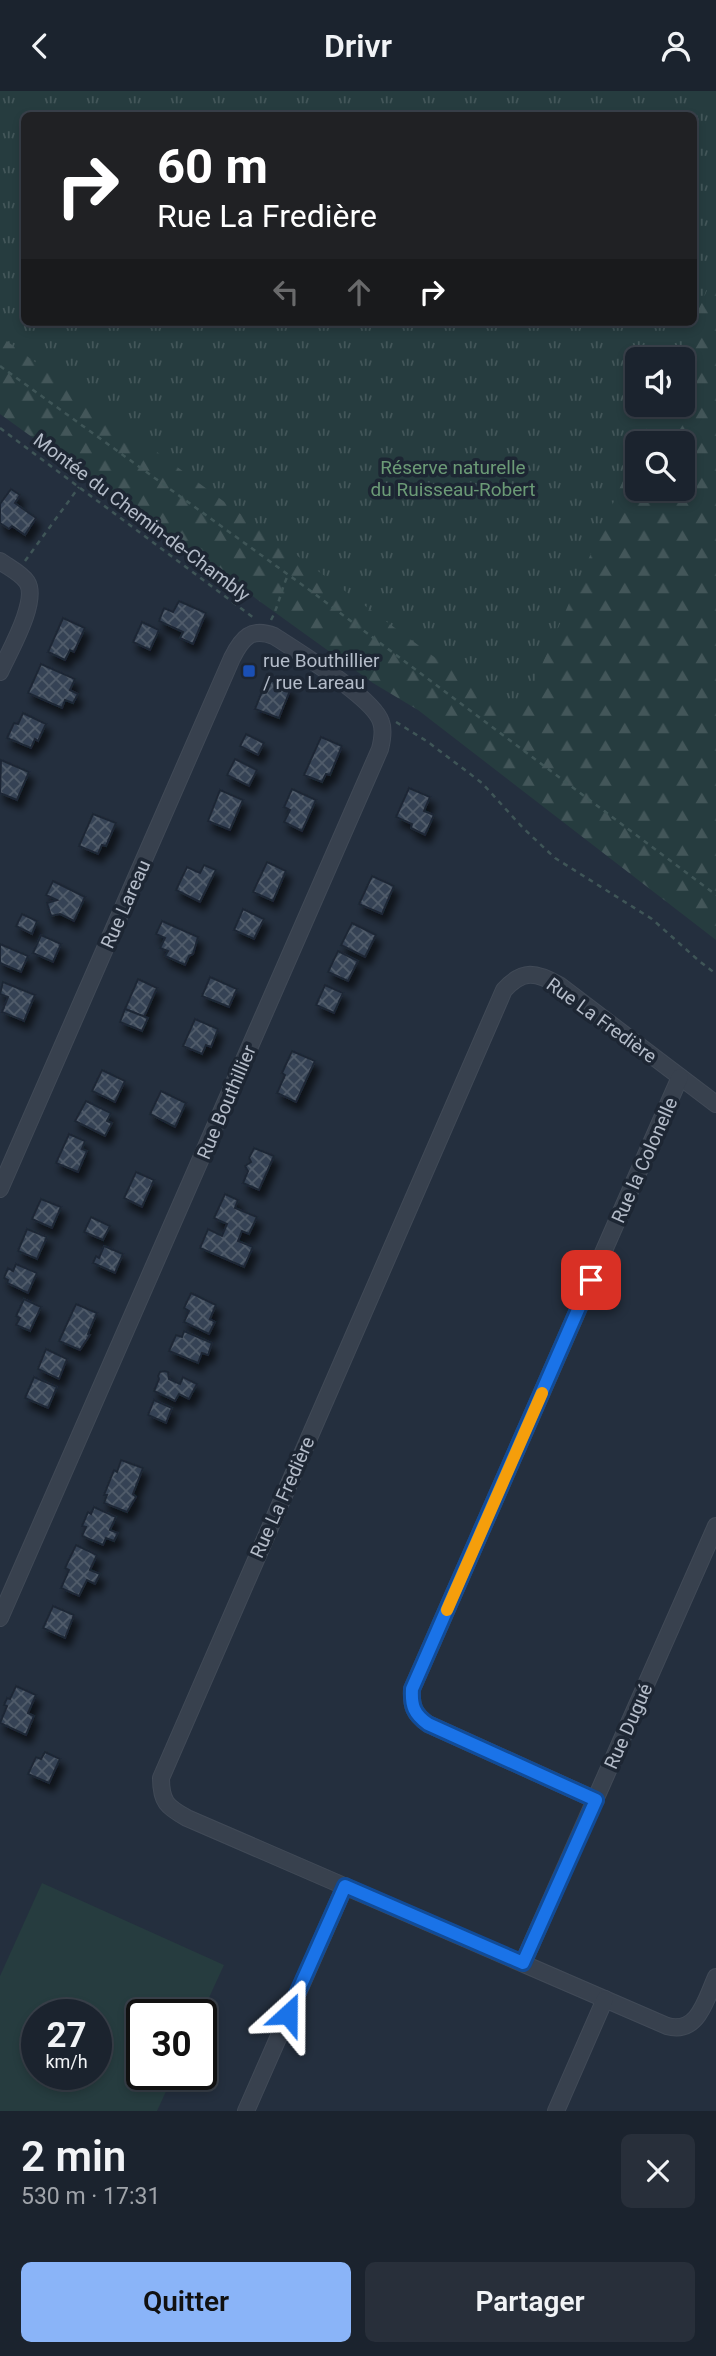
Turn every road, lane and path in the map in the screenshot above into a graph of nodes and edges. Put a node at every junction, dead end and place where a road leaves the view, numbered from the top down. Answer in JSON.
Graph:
{"nodes":[{"id":1,"x":0,"y":366,"type":"edge"},
{"id":2,"x":0,"y":428,"type":"edge"},
{"id":3,"x":79,"y":487,"type":"junction"},
{"id":4,"x":0,"y":561,"type":"edge"},
{"id":5,"x":288,"y":575,"type":"junction"},
{"id":6,"x":21,"y":577,"type":"junction"},
{"id":7,"x":263,"y":632,"type":"junction"},
{"id":8,"x":0,"y":672,"type":"edge"},
{"id":9,"x":382,"y":722,"type":"junction"},
{"id":10,"x":716,"y":895,"type":"edge"},
{"id":11,"x":716,"y":974,"type":"edge"},
{"id":12,"x":680,"y":1077,"type":"junction"},
{"id":13,"x":716,"y":1104,"type":"edge"},
{"id":14,"x":0,"y":1189,"type":"edge"},
{"id":15,"x":716,"y":1527,"type":"edge"},
{"id":16,"x":0,"y":1618,"type":"edge"},
{"id":17,"x":596,"y":1800,"type":"junction"},
{"id":18,"x":345,"y":1886,"type":"junction"},
{"id":19,"x":523,"y":1963,"type":"junction"},
{"id":20,"x":716,"y":1977,"type":"edge"},
{"id":21,"x":605,"y":1999,"type":"junction"},
{"id":22,"x":246,"y":2111,"type":"edge"},
{"id":23,"x":556,"y":2111,"type":"edge"}],
"edges":[{"from":1,"to":5,"type":"path"},
{"from":2,"to":3,"type":"path","name":"Montée du Chemin-de-Chambly"},
{"from":3,"to":6,"type":"path"},
{"from":3,"to":7,"type":"path","name":"Montée du Chemin-de-Chambly"},
{"from":4,"to":6,"type":"street"},
{"from":5,"to":7,"type":"path"},
{"from":5,"to":10,"type":"path"},
{"from":6,"to":8,"type":"street"},
{"from":7,"to":9,"type":"street"},
{"from":7,"to":14,"type":"street","name":"Rue Lareau"},
{"from":9,"to":11,"type":"path"},
{"from":9,"to":16,"type":"street","name":"Rue Bouthillier"},
{"from":12,"to":13,"type":"street","name":"Rue La Fredière"},
{"from":12,"to":17,"type":"street","name":"Rue la Colonelle"},
{"from":12,"to":18,"type":"street","name":"Rue La Fredière"},
{"from":15,"to":17,"type":"street","name":"Rue Dugué"},
{"from":17,"to":19,"type":"street","name":"Rue Dugué"},
{"from":18,"to":19,"type":"street","name":"Rue La Fredière"},
{"from":18,"to":22,"type":"street"},
{"from":19,"to":21,"type":"street","name":"Rue La Fredière"},
{"from":20,"to":21,"type":"street","name":"Rue La Fredière"},
{"from":21,"to":23,"type":"street"}]}
